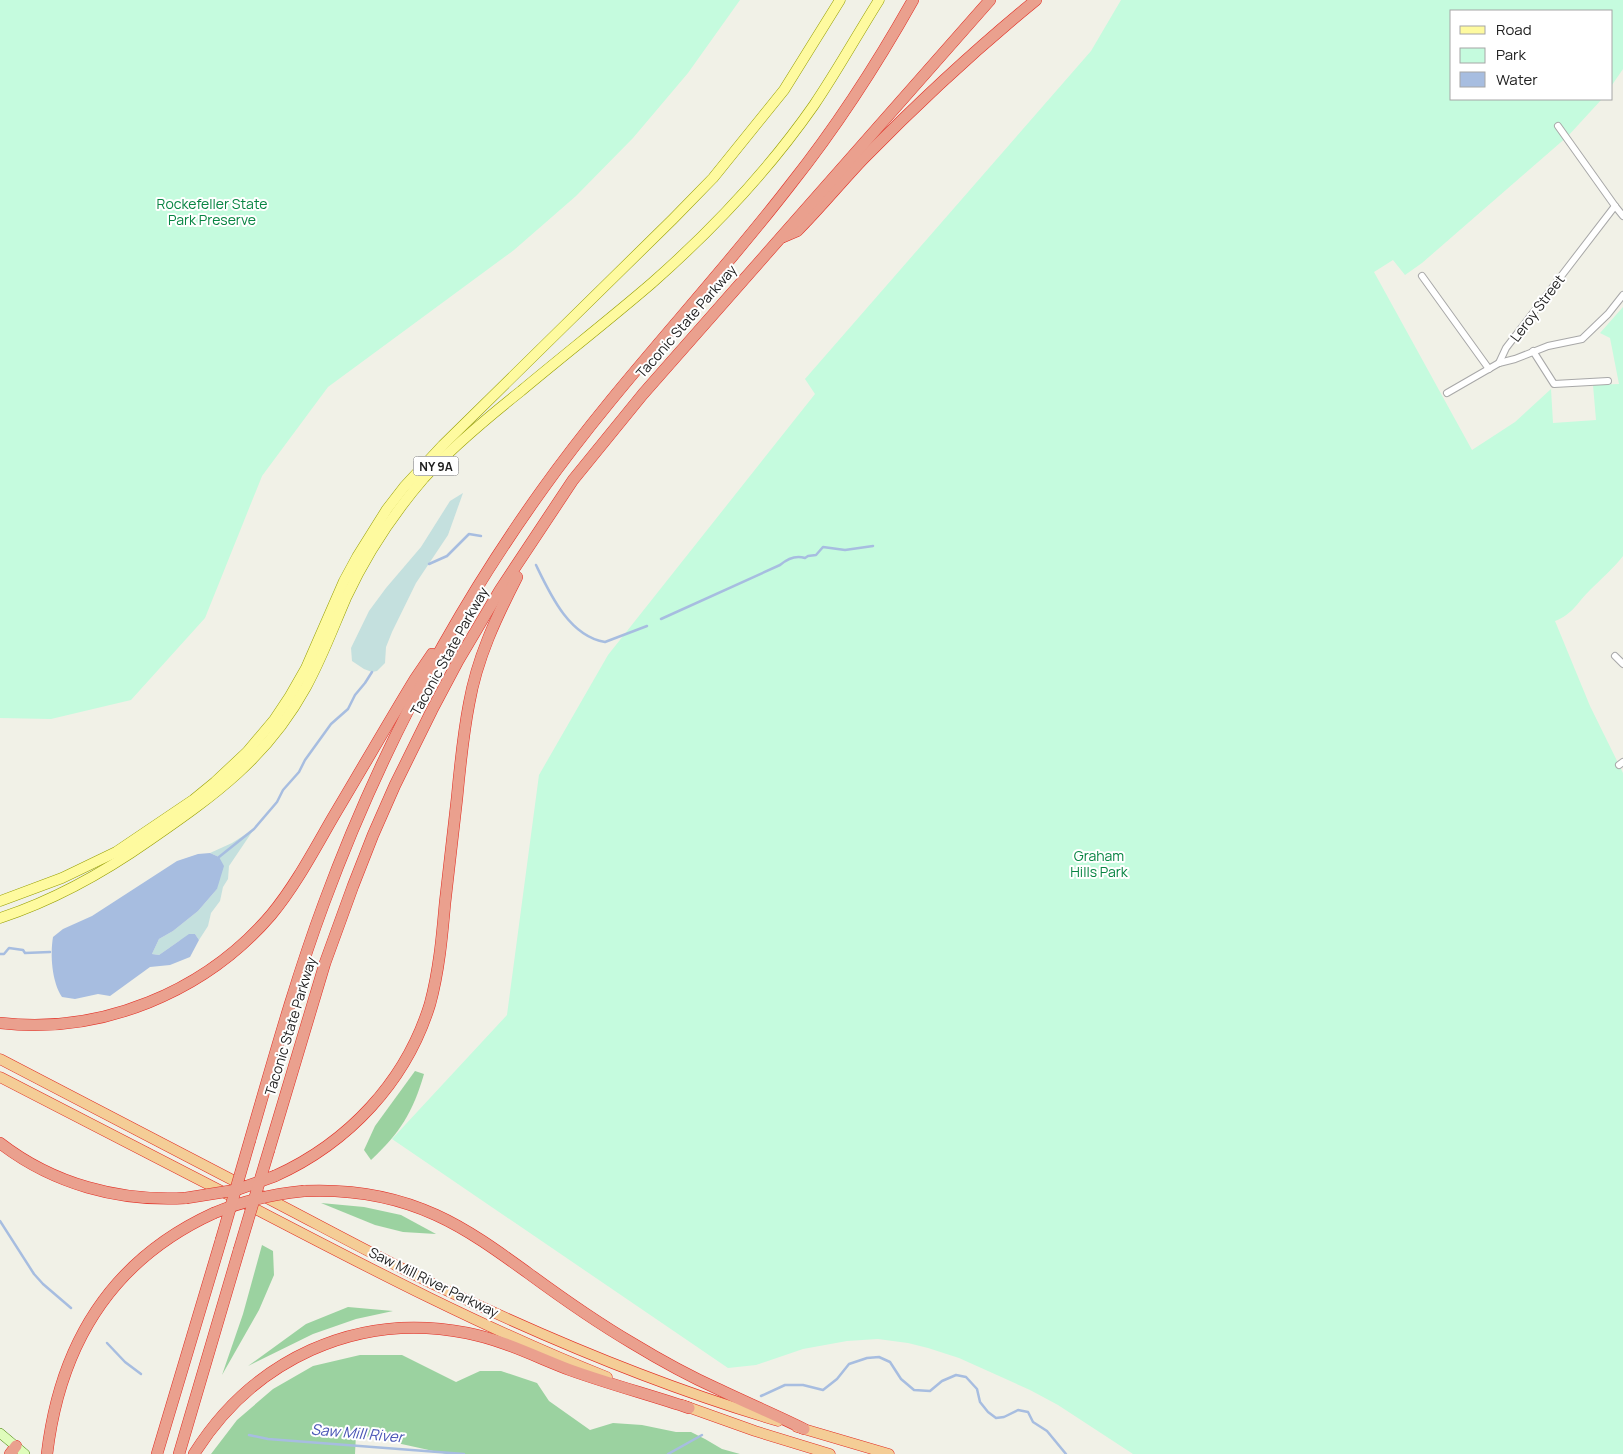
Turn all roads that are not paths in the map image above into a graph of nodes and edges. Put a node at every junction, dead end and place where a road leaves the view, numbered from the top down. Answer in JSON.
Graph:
{"nodes":[{"id":1,"x":840,"y":0,"type":"edge"},
{"id":2,"x":879,"y":0,"type":"edge"},
{"id":3,"x":913,"y":0,"type":"edge"},
{"id":4,"x":990,"y":0,"type":"edge"},
{"id":5,"x":1036,"y":0,"type":"edge"},
{"id":6,"x":1558,"y":126,"type":"dead end"},
{"id":7,"x":1614,"y":206,"type":"junction"},
{"id":8,"x":1623,"y":216,"type":"edge"},
{"id":9,"x":779,"y":238,"type":"junction"},
{"id":10,"x":1422,"y":276,"type":"dead end"},
{"id":11,"x":1623,"y":295,"type":"edge"},
{"id":12,"x":1533,"y":352,"type":"junction"},
{"id":13,"x":1499,"y":363,"type":"junction"},
{"id":14,"x":1489,"y":369,"type":"junction"},
{"id":15,"x":1608,"y":381,"type":"dead end"},
{"id":16,"x":1447,"y":393,"type":"dead end"},
{"id":17,"x":538,"y":533,"type":"junction"},
{"id":18,"x":454,"y":628,"type":"junction"},
{"id":19,"x":1615,"y":656,"type":"dead end"},
{"id":20,"x":1623,"y":664,"type":"edge"},
{"id":21,"x":0,"y":901,"type":"edge"},
{"id":22,"x":0,"y":918,"type":"edge"},
{"id":23,"x":0,"y":1024,"type":"edge"},
{"id":24,"x":0,"y":1059,"type":"edge"},
{"id":25,"x":0,"y":1077,"type":"edge"},
{"id":26,"x":0,"y":1143,"type":"edge"},
{"id":27,"x":689,"y":1408,"type":"junction"},
{"id":28,"x":804,"y":1429,"type":"junction"},
{"id":29,"x":0,"y":1434,"type":"edge"},
{"id":30,"x":13,"y":1450,"type":"edge"},
{"id":31,"x":25,"y":1454,"type":"edge"},
{"id":32,"x":47,"y":1454,"type":"edge"},
{"id":33,"x":157,"y":1454,"type":"edge"},
{"id":34,"x":179,"y":1454,"type":"edge"},
{"id":35,"x":194,"y":1454,"type":"edge"},
{"id":36,"x":830,"y":1454,"type":"edge"},
{"id":37,"x":889,"y":1454,"type":"edge"}],
"edges":[{"from":1,"to":21,"type":"main road","number":"NY 9A"},
{"from":2,"to":22,"type":"main road","number":"NY 9A"},
{"from":3,"to":18,"type":"highway","name":"Taconic State Parkway"},
{"from":4,"to":9,"type":"highway","name":"Taconic State Parkway"},
{"from":5,"to":9,"type":"highway"},
{"from":6,"to":7,"type":"street"},
{"from":7,"to":8,"type":"street"},
{"from":7,"to":13,"type":"street","name":"Leroy Street"},
{"from":9,"to":17,"type":"highway","name":"Taconic State Parkway"},
{"from":10,"to":14,"type":"street"},
{"from":11,"to":12,"type":"street"},
{"from":12,"to":13,"type":"street"},
{"from":12,"to":15,"type":"street"},
{"from":13,"to":14,"type":"street","name":"Leroy Street"},
{"from":14,"to":16,"type":"street","name":"Leroy Street"},
{"from":17,"to":26,"type":"highway","bridge":true},
{"from":17,"to":34,"type":"highway","name":"Taconic State Parkway","bridge":true},
{"from":18,"to":23,"type":"highway"},
{"from":18,"to":33,"type":"highway","name":"Taconic State Parkway","bridge":true},
{"from":19,"to":20,"type":"street"},
{"from":24,"to":28,"type":"highway","name":"Saw Mill River Parkway"},
{"from":25,"to":27,"type":"highway","name":"Saw Mill River Parkway"},
{"from":27,"to":35,"type":"highway"},
{"from":27,"to":36,"type":"highway","name":"Saw Mill River Parkway"},
{"from":28,"to":32,"type":"highway","bridge":true},
{"from":28,"to":37,"type":"highway","name":"Saw Mill River Parkway"},
{"from":29,"to":30,"type":"main road"},
{"from":30,"to":31,"type":"main road"}]}
